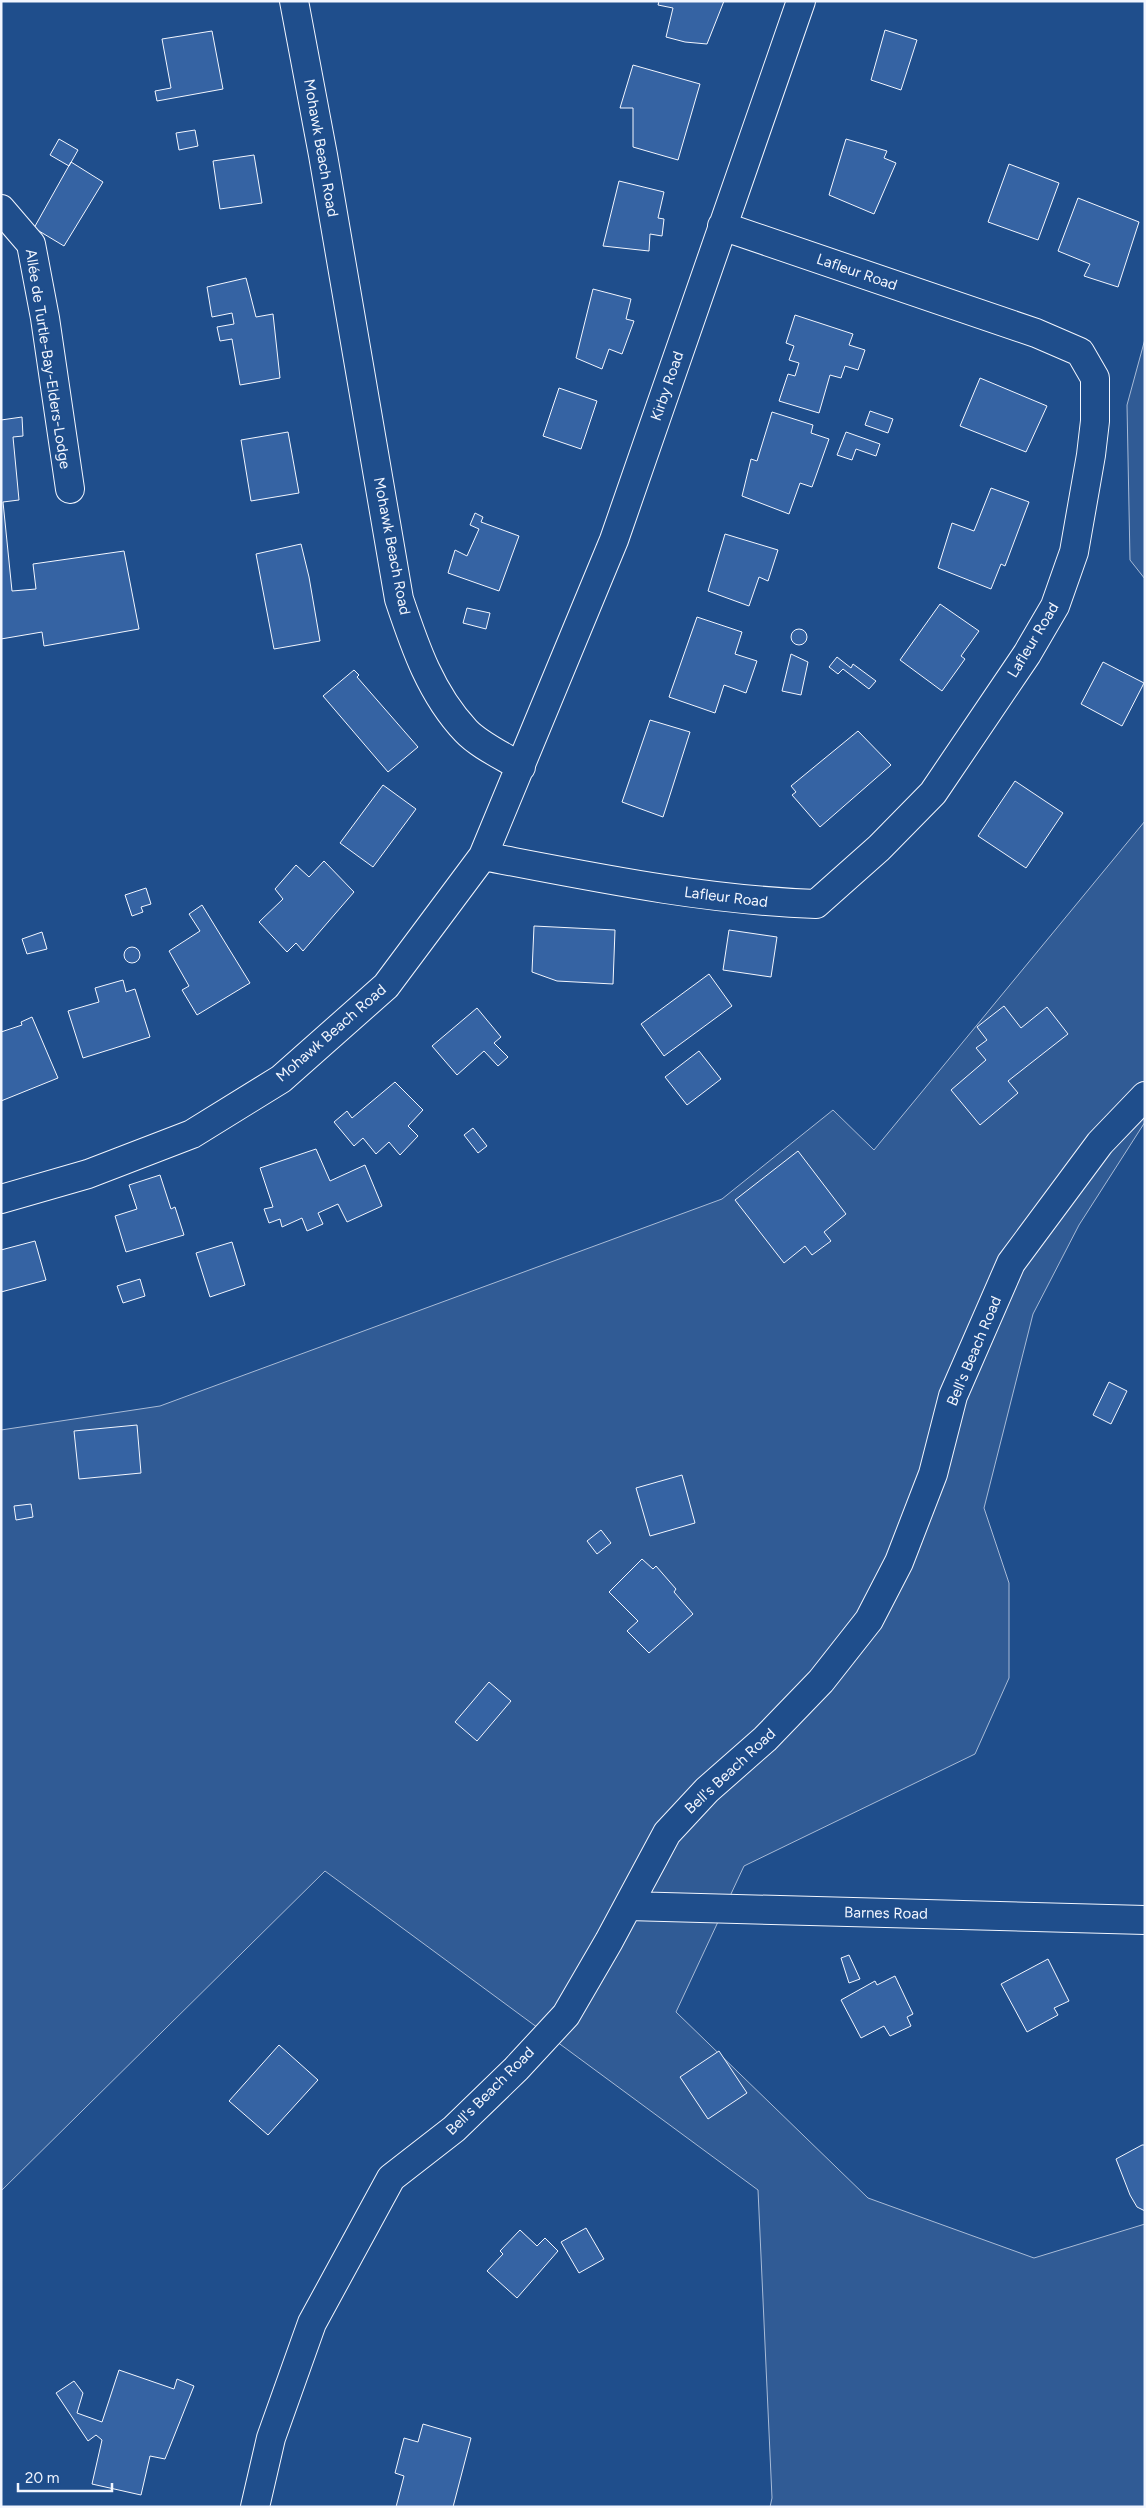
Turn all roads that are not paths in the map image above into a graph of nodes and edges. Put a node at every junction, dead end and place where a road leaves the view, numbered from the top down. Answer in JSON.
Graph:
{"nodes":[{"id":1,"x":294,"y":1,"type":"edge"},
{"id":2,"x":801,"y":1,"type":"edge"},
{"id":3,"x":1,"y":209,"type":"edge"},
{"id":4,"x":722,"y":226,"type":"junction"},
{"id":5,"x":70,"y":489,"type":"dead end"},
{"id":6,"x":521,"y":767,"type":"junction"},
{"id":7,"x":483,"y":856,"type":"junction"},
{"id":8,"x":1145,"y":1096,"type":"edge"},
{"id":9,"x":1,"y":1199,"type":"edge"},
{"id":10,"x":628,"y":1906,"type":"junction"},
{"id":11,"x":1145,"y":1920,"type":"edge"},
{"id":12,"x":255,"y":2507,"type":"edge"}],
"edges":[{"from":1,"to":6,"type":"street","name":"Mohawk Beach Road"},
{"from":2,"to":4,"type":"street","name":"Kirby Road"},
{"from":3,"to":5,"type":"street","name":"Allée de Turtle-Bay-Elders-Lodge"},
{"from":4,"to":6,"type":"street","name":"Kirby Road"},
{"from":4,"to":7,"type":"street","name":"Lafleur Road"},
{"from":6,"to":7,"type":"street","name":"Mohawk Beach Road"},
{"from":7,"to":9,"type":"street","name":"Mohawk Beach Road"},
{"from":8,"to":10,"type":"street","name":"Bell's Beach Road"},
{"from":10,"to":11,"type":"street","name":"Barnes Road"},
{"from":10,"to":12,"type":"street","name":"Bell's Beach Road"}]}
